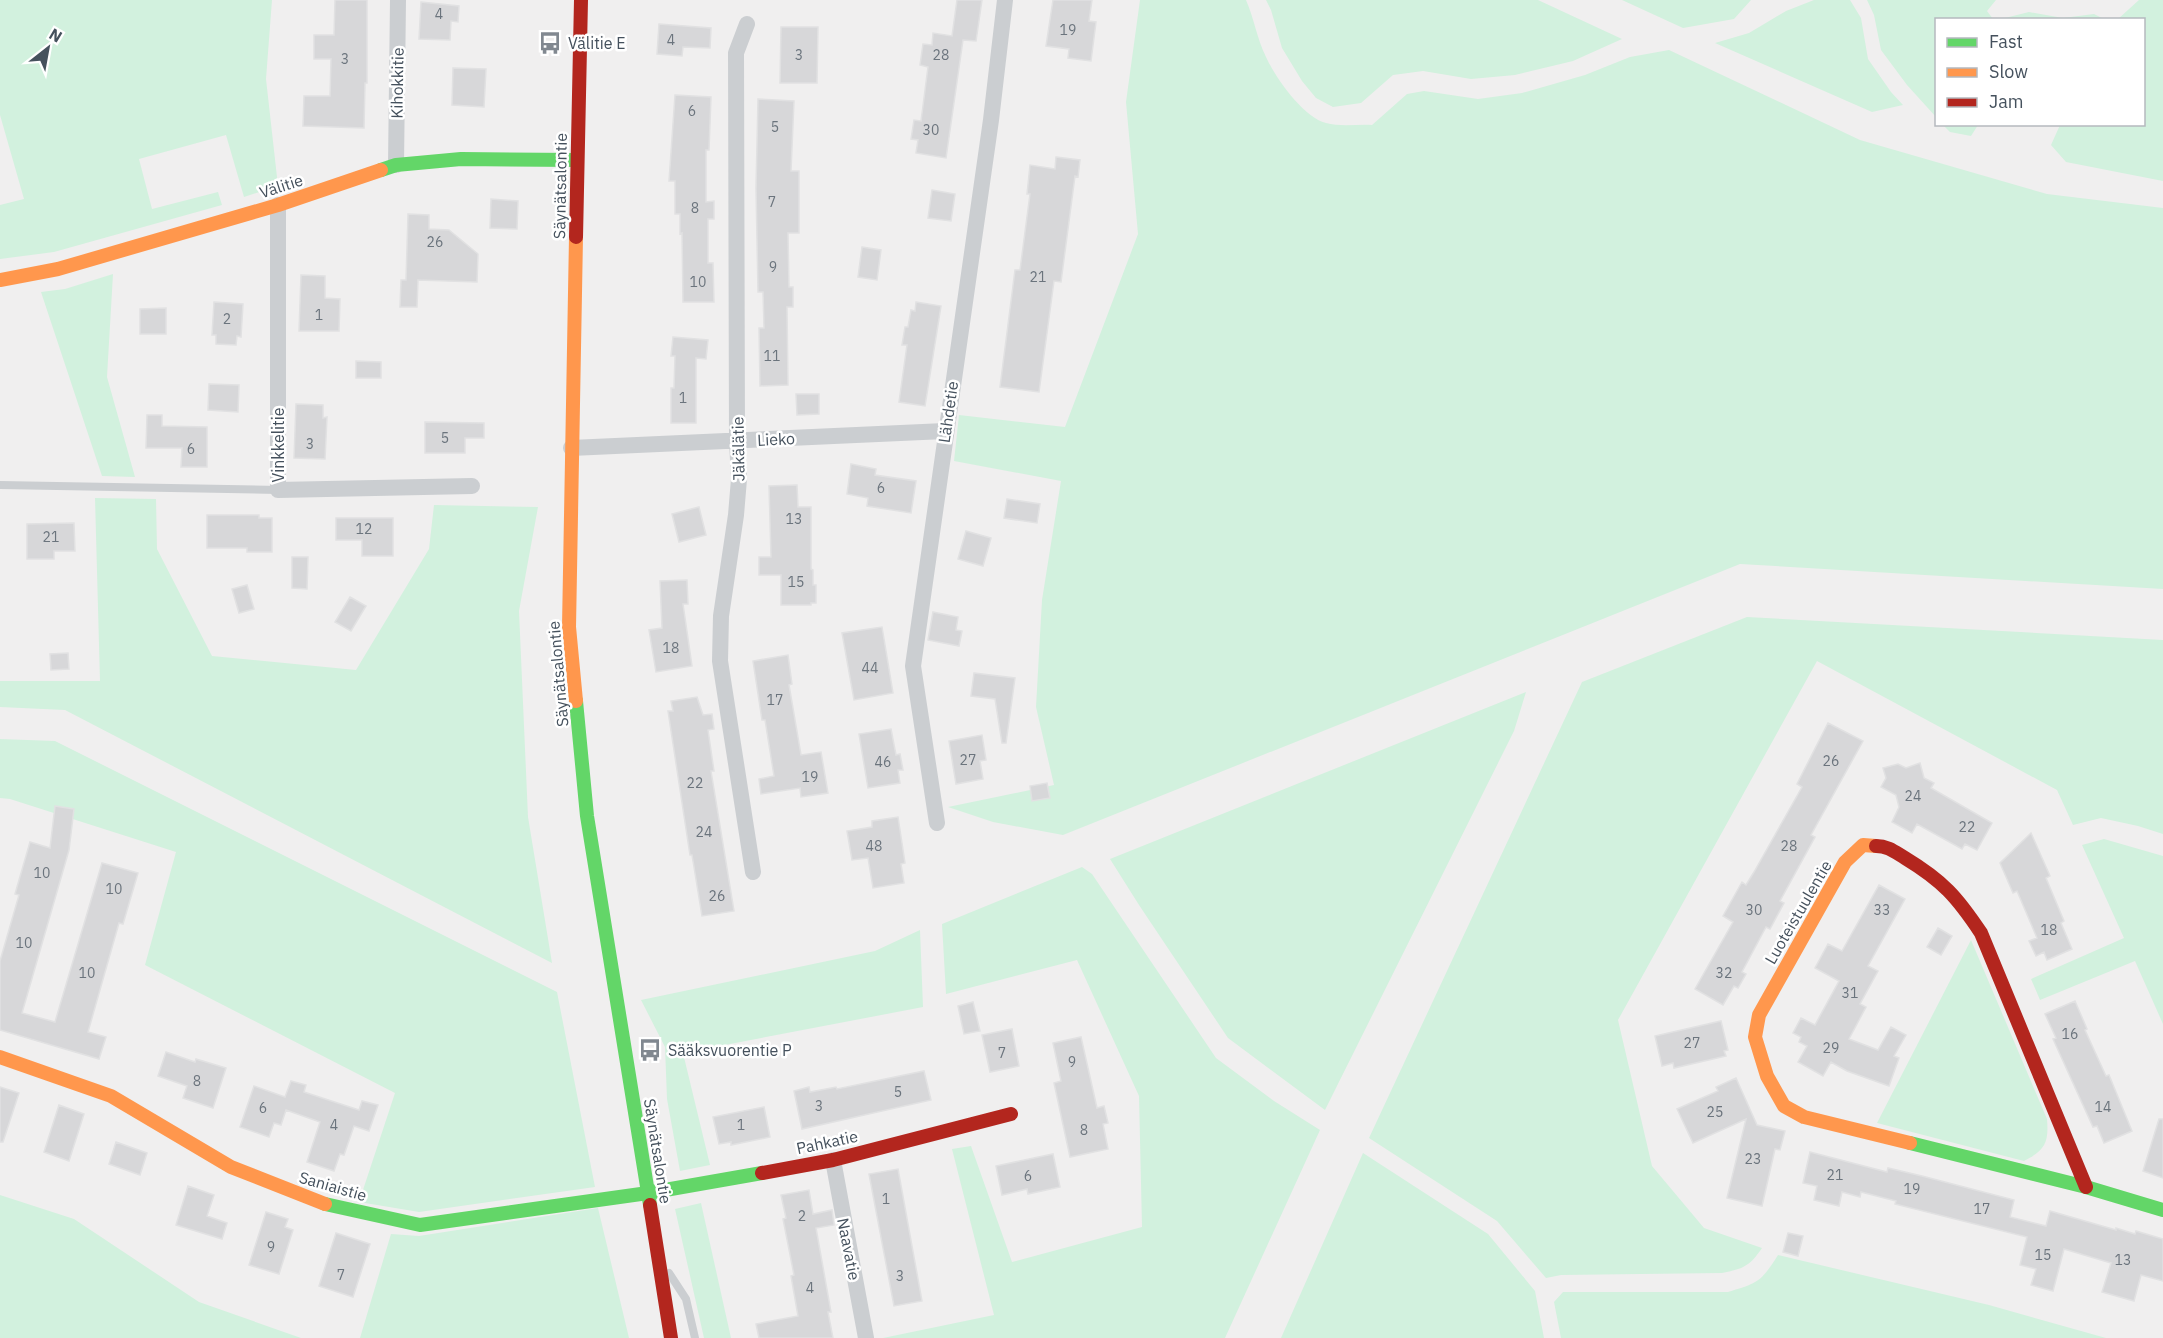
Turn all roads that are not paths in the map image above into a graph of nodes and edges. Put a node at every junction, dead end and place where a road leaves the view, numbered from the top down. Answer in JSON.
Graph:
{"nodes":[{"id":1,"x":398,"y":0,"type":"edge"},
{"id":2,"x":581,"y":0,"type":"edge"},
{"id":3,"x":1005,"y":0,"type":"edge"},
{"id":4,"x":747,"y":24,"type":"dead end"},
{"id":5,"x":577,"y":160,"type":"junction"},
{"id":6,"x":396,"y":165,"type":"junction"},
{"id":7,"x":278,"y":205,"type":"junction"},
{"id":8,"x":0,"y":280,"type":"edge"},
{"id":9,"x":945,"y":431,"type":"junction"},
{"id":10,"x":737,"y":441,"type":"junction"},
{"id":11,"x":572,"y":448,"type":"junction"},
{"id":12,"x":0,"y":485,"type":"edge"},
{"id":13,"x":472,"y":486,"type":"dead end"},
{"id":14,"x":278,"y":490,"type":"junction"},
{"id":15,"x":937,"y":823,"type":"dead end"},
{"id":16,"x":753,"y":872,"type":"dead end"},
{"id":17,"x":0,"y":1057,"type":"edge"},
{"id":18,"x":1011,"y":1114,"type":"dead end"},
{"id":19,"x":833,"y":1160,"type":"junction"},
{"id":20,"x":2086,"y":1187,"type":"junction"},
{"id":21,"x":648,"y":1193,"type":"junction"},
{"id":22,"x":2163,"y":1210,"type":"edge"},
{"id":23,"x":658,"y":1257,"type":"junction"},
{"id":24,"x":671,"y":1338,"type":"edge"},
{"id":25,"x":695,"y":1338,"type":"edge"},
{"id":26,"x":866,"y":1338,"type":"edge"}],
"edges":[{"from":1,"to":6,"type":"street","name":"Kihokkitie"},
{"from":2,"to":5,"type":"street","name":"Säynätsalontie"},
{"from":3,"to":9,"type":"street","name":"Lähdetie"},
{"from":4,"to":10,"type":"street","name":"Jäkälätie"},
{"from":5,"to":6,"type":"street","name":"Välitie"},
{"from":5,"to":11,"type":"street","name":"Säynätsalontie"},
{"from":6,"to":7,"type":"street","name":"Välitie"},
{"from":7,"to":8,"type":"street","name":"Välitie"},
{"from":7,"to":14,"type":"street","name":"Vinkkelitie"},
{"from":9,"to":10,"type":"street","name":"Lieko"},
{"from":9,"to":15,"type":"street","name":"Lähdetie"},
{"from":10,"to":11,"type":"street","name":"Lieko"},
{"from":10,"to":16,"type":"street","name":"Jäkälätie"},
{"from":11,"to":21,"type":"street","name":"Säynätsalontie"},
{"from":12,"to":14,"type":"lane"},
{"from":13,"to":14,"type":"street","name":"Vinkkelitie"},
{"from":17,"to":21,"type":"street","name":"Saniaistie"},
{"from":18,"to":19,"type":"street","name":"Pahkatie"},
{"from":19,"to":21,"type":"street","name":"Pahkatie"},
{"from":19,"to":26,"type":"street","name":"Naavatie"},
{"from":20,"to":20,"type":"street","name":"Luoteistuulentie"},
{"from":20,"to":22,"type":"street","name":"Luoteistuulentie"},
{"from":21,"to":23,"type":"street","name":"Säynätsalontie"},
{"from":23,"to":24,"type":"street","name":"Säynätsalontie"},
{"from":23,"to":25,"type":"lane"}]}
